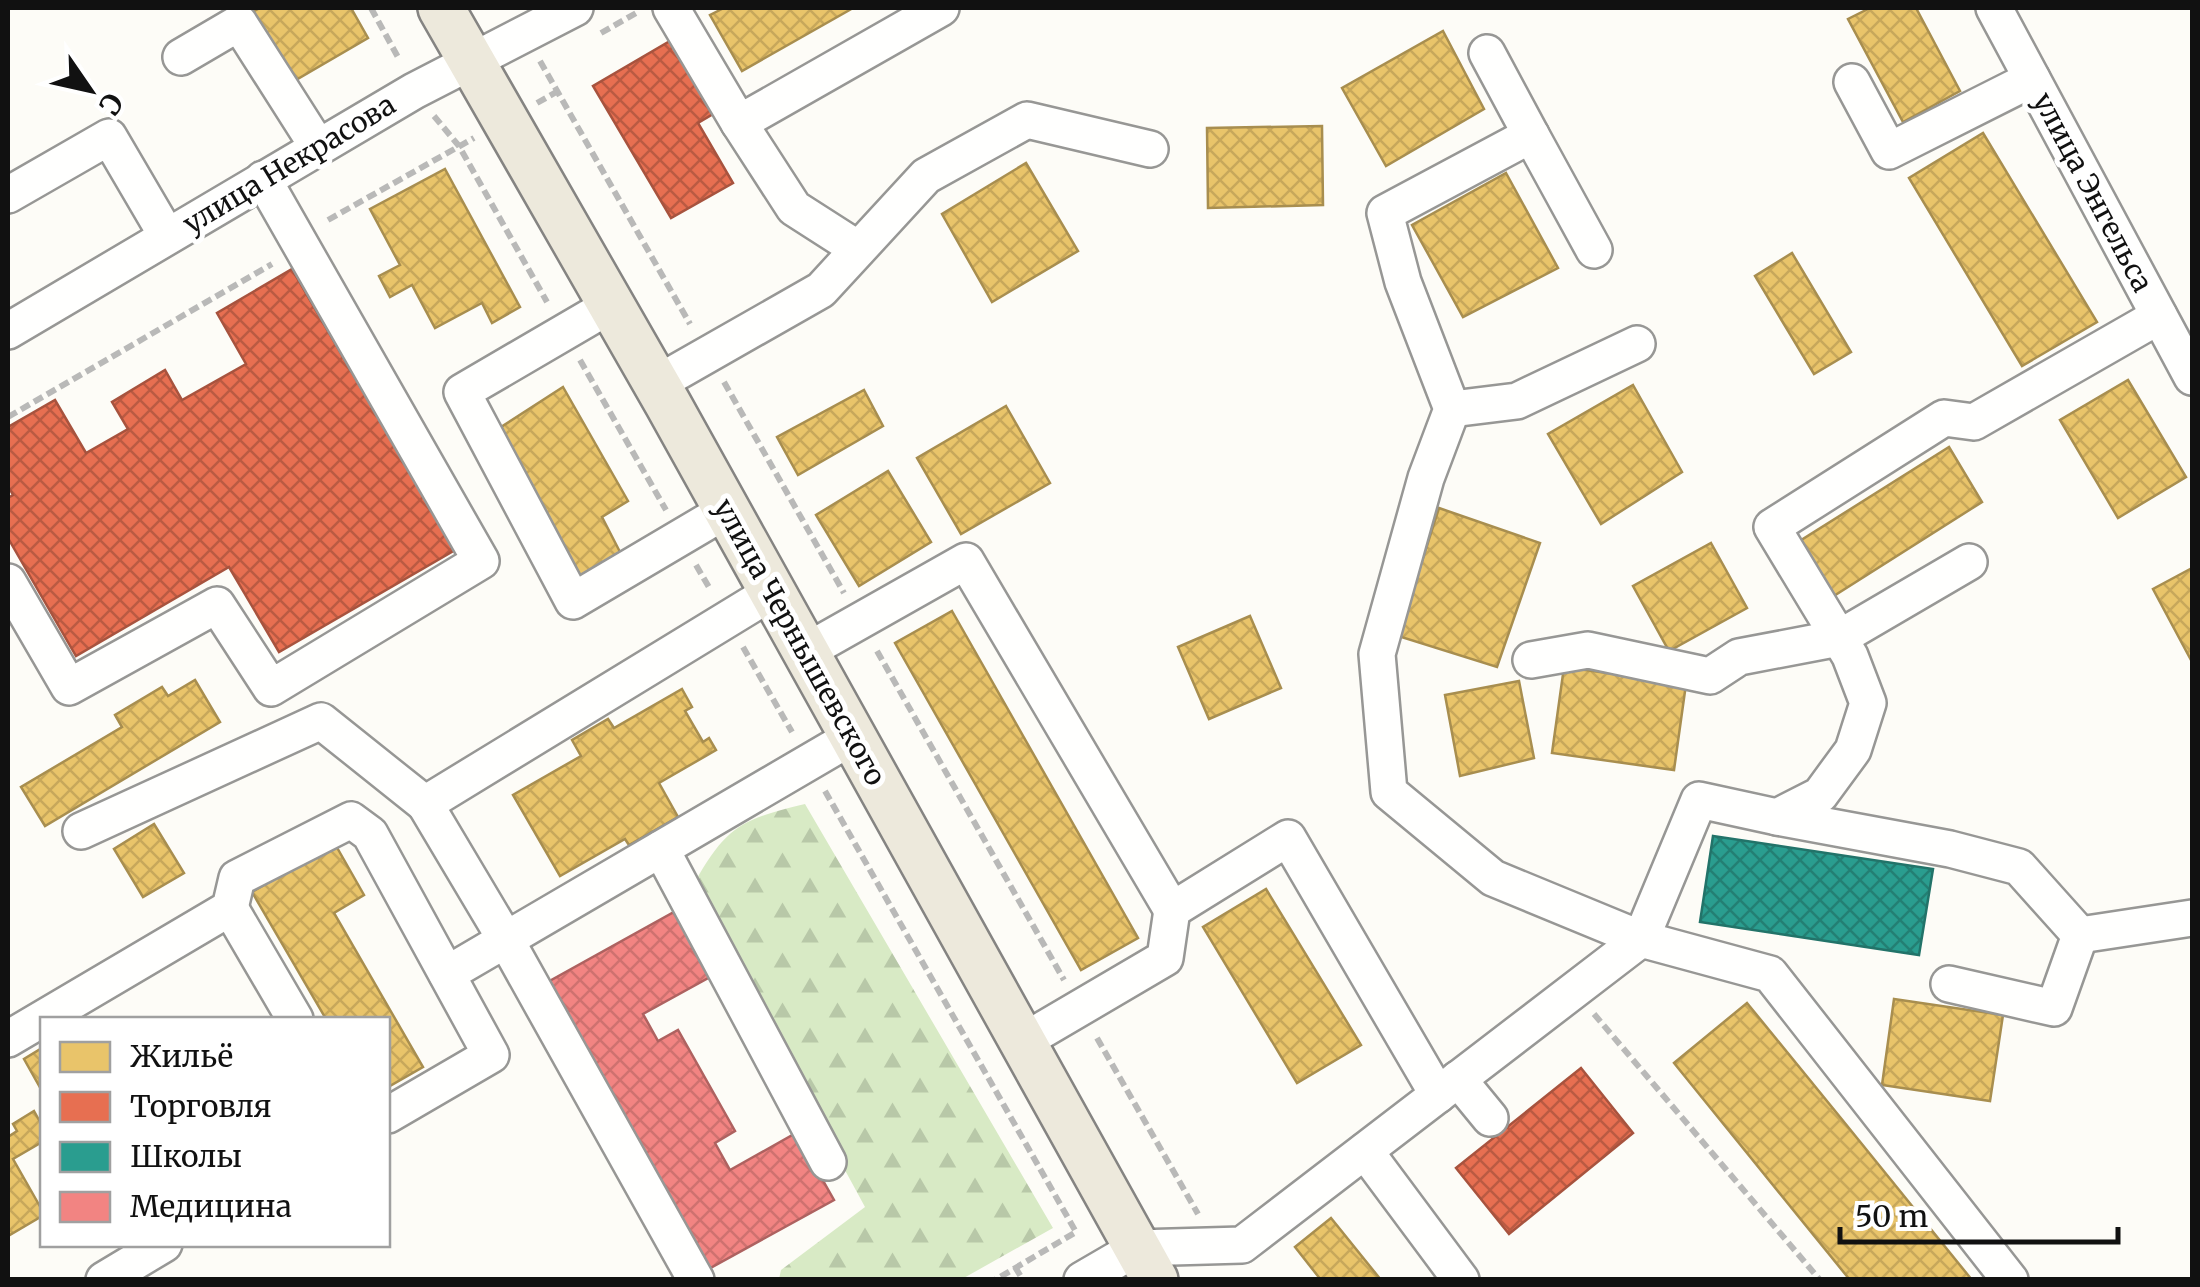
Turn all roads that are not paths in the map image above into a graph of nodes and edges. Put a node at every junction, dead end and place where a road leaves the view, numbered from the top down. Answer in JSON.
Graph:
{"nodes":[{"id":1,"x":441,"y":8,"type":"edge"},
{"id":2,"x":575,"y":8,"type":"edge"},
{"id":3,"x":672,"y":8,"type":"edge"},
{"id":4,"x":941,"y":8,"type":"edge"},
{"id":5,"x":1994,"y":8,"type":"edge"},
{"id":6,"x":1488,"y":53,"type":"dead end"},
{"id":7,"x":181,"y":56,"type":"dead end"},
{"id":8,"x":471,"y":62,"type":"junction"},
{"id":9,"x":2032,"y":79,"type":"junction"},
{"id":10,"x":1852,"y":82,"type":"dead end"},
{"id":11,"x":740,"y":123,"type":"junction"},
{"id":12,"x":1531,"y":135,"type":"junction"},
{"id":13,"x":318,"y":147,"type":"junction"},
{"id":14,"x":1150,"y":149,"type":"dead end"},
{"id":15,"x":263,"y":179,"type":"junction"},
{"id":16,"x":8,"y":196,"type":"edge"},
{"id":17,"x":166,"y":236,"type":"junction"},
{"id":18,"x":858,"y":249,"type":"junction"},
{"id":19,"x":1594,"y":250,"type":"dead end"},
{"id":20,"x":612,"y":305,"type":"junction"},
{"id":21,"x":2159,"y":316,"type":"junction"},
{"id":22,"x":8,"y":330,"type":"edge"},
{"id":23,"x":1637,"y":344,"type":"dead end"},
{"id":24,"x":2192,"y":378,"type":"edge"},
{"id":25,"x":656,"y":384,"type":"junction"},
{"id":26,"x":1452,"y":409,"type":"junction"},
{"id":27,"x":727,"y":510,"type":"junction"},
{"id":28,"x":1970,"y":562,"type":"dead end"},
{"id":29,"x":8,"y":582,"type":"edge"},
{"id":30,"x":772,"y":592,"type":"junction"},
{"id":31,"x":1839,"y":638,"type":"junction"},
{"id":32,"x":805,"y":652,"type":"junction"},
{"id":33,"x":1531,"y":660,"type":"dead end"},
{"id":34,"x":852,"y":737,"type":"junction"},
{"id":35,"x":425,"y":804,"type":"junction"},
{"id":36,"x":1777,"y":817,"type":"junction"},
{"id":37,"x":81,"y":831,"type":"dead end"},
{"id":38,"x":661,"y":849,"type":"junction"},
{"id":39,"x":230,"y":908,"type":"junction"},
{"id":40,"x":1172,"y":910,"type":"junction"},
{"id":41,"x":2192,"y":918,"type":"edge"},
{"id":42,"x":2080,"y":935,"type":"junction"},
{"id":43,"x":1641,"y":939,"type":"junction"},
{"id":44,"x":506,"y":940,"type":"junction"},
{"id":45,"x":447,"y":974,"type":"junction"},
{"id":46,"x":1950,"y":984,"type":"dead end"},
{"id":47,"x":45,"y":1017,"type":"edge"},
{"id":48,"x":293,"y":1017,"type":"edge"},
{"id":49,"x":40,"y":1020,"type":"edge"},
{"id":50,"x":8,"y":1039,"type":"edge"},
{"id":51,"x":1022,"y":1042,"type":"junction"},
{"id":52,"x":1448,"y":1087,"type":"junction"},
{"id":53,"x":390,"y":1114,"type":"edge"},
{"id":54,"x":1490,"y":1118,"type":"dead end"},
{"id":55,"x":1364,"y":1151,"type":"junction"},
{"id":56,"x":828,"y":1162,"type":"dead end"},
{"id":57,"x":156,"y":1247,"type":"edge"},
{"id":58,"x":110,"y":1264,"type":"edge"},
{"id":59,"x":1146,"y":1264,"type":"edge"},
{"id":60,"x":696,"y":1280,"type":"edge"},
{"id":61,"x":1082,"y":1280,"type":"edge"},
{"id":62,"x":1461,"y":1280,"type":"edge"},
{"id":63,"x":2010,"y":1280,"type":"edge"}],
"edges":[{"from":1,"to":8,"type":"main road","name":"улица Чернышевского"},
{"from":2,"to":8,"type":"street","name":"улица Некрасова"},
{"from":3,"to":11,"type":"street"},
{"from":4,"to":11,"type":"street"},
{"from":5,"to":9,"type":"street","name":"улица Энгельса"},
{"from":6,"to":12,"type":"street"},
{"from":7,"to":13,"type":"street"},
{"from":8,"to":13,"type":"street","name":"улица Некрасова"},
{"from":8,"to":20,"type":"main road","name":"улица Чернышевского"},
{"from":9,"to":10,"type":"street"},
{"from":9,"to":21,"type":"street","name":"улица Энгельса"},
{"from":11,"to":18,"type":"street"},
{"from":12,"to":19,"type":"street"},
{"from":12,"to":26,"type":"street"},
{"from":13,"to":15,"type":"street","name":"улица Некрасова"},
{"from":14,"to":18,"type":"street"},
{"from":15,"to":17,"type":"street","name":"улица Некрасова"},
{"from":15,"to":29,"type":"street"},
{"from":16,"to":17,"type":"street"},
{"from":17,"to":22,"type":"street","name":"улица Некрасова"},
{"from":18,"to":25,"type":"street"},
{"from":20,"to":25,"type":"main road","name":"улица Чернышевского"},
{"from":20,"to":27,"type":"street"},
{"from":21,"to":24,"type":"street","name":"улица Энгельса"},
{"from":21,"to":31,"type":"street"},
{"from":23,"to":26,"type":"street"},
{"from":25,"to":27,"type":"main road","name":"улица Чернышевского"},
{"from":26,"to":43,"type":"street"},
{"from":27,"to":30,"type":"main road","name":"улица Чернышевского"},
{"from":28,"to":31,"type":"street"},
{"from":30,"to":32,"type":"main road","name":"улица Чернышевского"},
{"from":30,"to":35,"type":"street"},
{"from":31,"to":33,"type":"street"},
{"from":31,"to":36,"type":"street"},
{"from":32,"to":34,"type":"main road","name":"улица Чернышевского"},
{"from":32,"to":40,"type":"street"},
{"from":34,"to":38,"type":"street"},
{"from":34,"to":51,"type":"main road","name":"улица Чернышевского"},
{"from":35,"to":37,"type":"street"},
{"from":35,"to":44,"type":"street"},
{"from":36,"to":42,"type":"street"},
{"from":36,"to":43,"type":"street"},
{"from":38,"to":44,"type":"street"},
{"from":38,"to":56,"type":"street"},
{"from":39,"to":45,"type":"street"},
{"from":39,"to":47,"type":"street"},
{"from":39,"to":48,"type":"street"},
{"from":40,"to":51,"type":"street"},
{"from":40,"to":52,"type":"street"},
{"from":41,"to":42,"type":"street"},
{"from":42,"to":46,"type":"street"},
{"from":43,"to":52,"type":"street"},
{"from":43,"to":63,"type":"street"},
{"from":44,"to":45,"type":"street"},
{"from":44,"to":60,"type":"street"},
{"from":45,"to":53,"type":"street"},
{"from":49,"to":50,"type":"street"},
{"from":51,"to":59,"type":"main road","name":"улица Чернышевского"},
{"from":52,"to":54,"type":"street"},
{"from":52,"to":55,"type":"street"},
{"from":55,"to":59,"type":"street"},
{"from":55,"to":62,"type":"street"},
{"from":57,"to":58,"type":"street"},
{"from":59,"to":61,"type":"street"}]}
